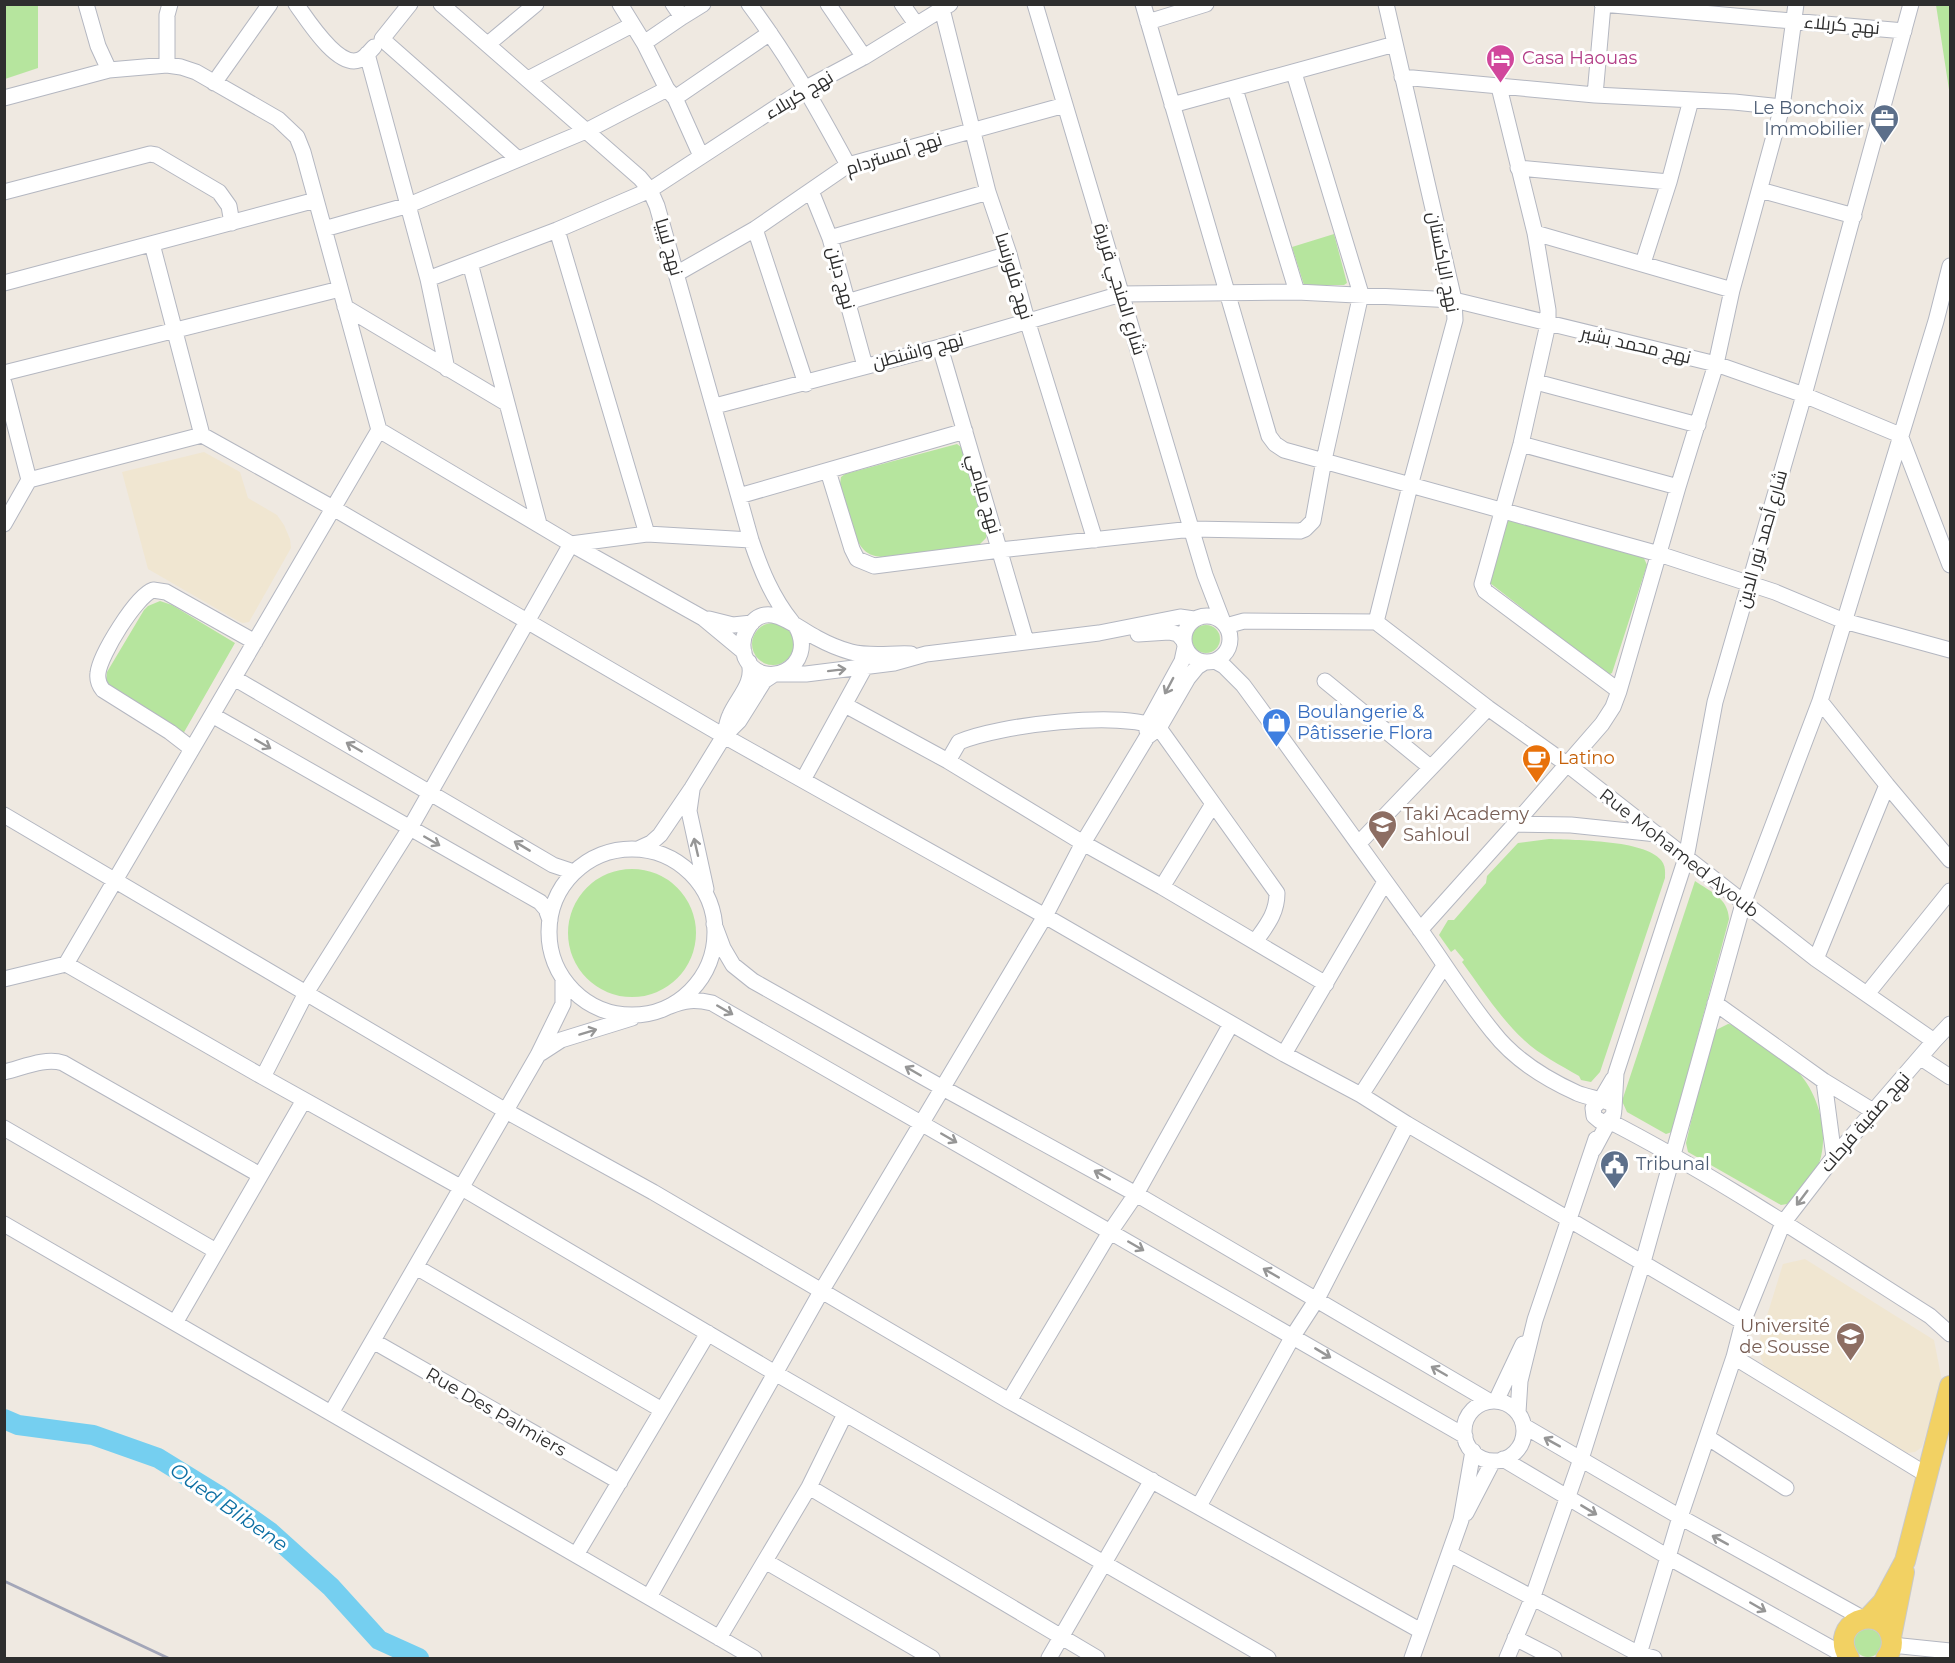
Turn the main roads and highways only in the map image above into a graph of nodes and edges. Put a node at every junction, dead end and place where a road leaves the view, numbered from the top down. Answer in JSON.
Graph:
{"nodes":[{"id":1,"x":1950,"y":1386,"type":"edge"},
{"id":2,"x":1905,"y":1561,"type":"junction"},
{"id":3,"x":1866,"y":1618,"type":"junction"},
{"id":4,"x":1889,"y":1651,"type":"edge"},
{"id":5,"x":1849,"y":1658,"type":"edge"}],
"edges":[{"from":1,"to":2,"type":"main road"},
{"from":2,"to":3,"type":"main road"},
{"from":2,"to":4,"type":"main road"},
{"from":3,"to":4,"type":"main road"},
{"from":3,"to":5,"type":"main road"}]}
